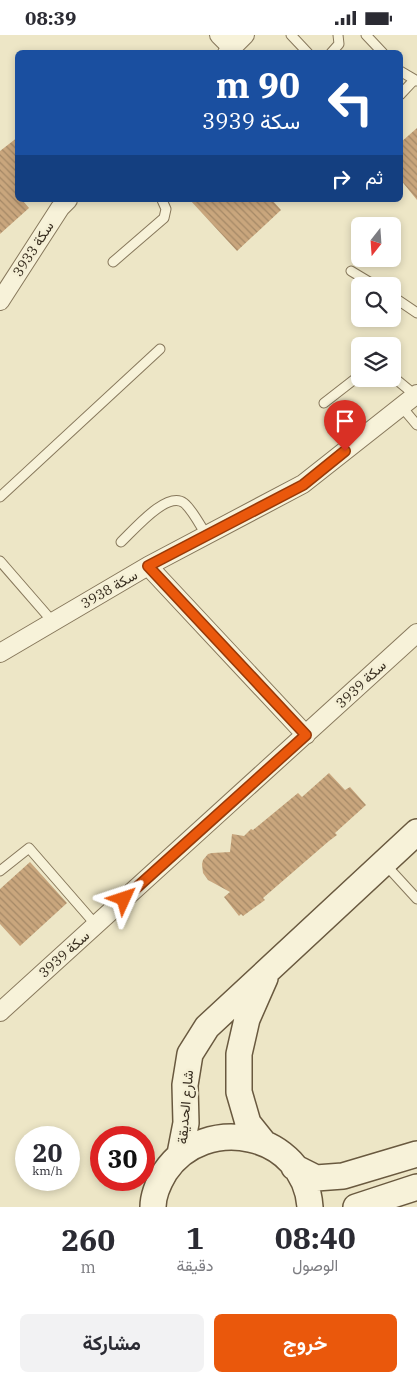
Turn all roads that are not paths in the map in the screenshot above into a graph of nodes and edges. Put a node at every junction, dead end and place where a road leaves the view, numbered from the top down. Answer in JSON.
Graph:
{"nodes":[{"id":1,"x":219,"y":35,"type":"edge"},
{"id":2,"x":246,"y":35,"type":"edge"},
{"id":3,"x":291,"y":35,"type":"edge"},
{"id":4,"x":338,"y":35,"type":"edge"},
{"id":5,"x":366,"y":35,"type":"edge"},
{"id":6,"x":229,"y":50,"type":"edge"},
{"id":7,"x":305,"y":50,"type":"edge"},
{"id":8,"x":334,"y":50,"type":"edge"},
{"id":9,"x":379,"y":50,"type":"edge"},
{"id":10,"x":403,"y":73,"type":"edge"},
{"id":11,"x":416,"y":81,"type":"edge"},
{"id":12,"x":403,"y":92,"type":"edge"},
{"id":13,"x":66,"y":202,"type":"edge"},
{"id":14,"x":163,"y":202,"type":"edge"},
{"id":15,"x":113,"y":262,"type":"dead end"},
{"id":16,"x":351,"y":271,"type":"dead end"},
{"id":17,"x":361,"y":277,"type":"edge"},
{"id":18,"x":0,"y":301,"type":"edge"},
{"id":19,"x":401,"y":303,"type":"edge"},
{"id":20,"x":417,"y":313,"type":"edge"},
{"id":21,"x":160,"y":349,"type":"dead end"},
{"id":22,"x":351,"y":382,"type":"edge"},
{"id":23,"x":401,"y":383,"type":"edge"},
{"id":24,"x":416,"y":394,"type":"edge"},
{"id":25,"x":324,"y":403,"type":"dead end"},
{"id":26,"x":401,"y":406,"type":"junction"},
{"id":27,"x":417,"y":425,"type":"edge"},
{"id":28,"x":0,"y":497,"type":"edge"},
{"id":29,"x":207,"y":536,"type":"junction"},
{"id":30,"x":121,"y":542,"type":"dead end"},
{"id":31,"x":0,"y":561,"type":"edge"},
{"id":32,"x":148,"y":566,"type":"junction"},
{"id":33,"x":53,"y":622,"type":"junction"},
{"id":34,"x":417,"y":633,"type":"edge"},
{"id":35,"x":0,"y":653,"type":"edge"},
{"id":36,"x":306,"y":735,"type":"junction"},
{"id":37,"x":417,"y":833,"type":"edge"},
{"id":38,"x":384,"y":864,"type":"junction"},
{"id":39,"x":0,"y":871,"type":"edge"},
{"id":40,"x":417,"y":899,"type":"edge"},
{"id":41,"x":96,"y":925,"type":"junction"},
{"id":42,"x":268,"y":971,"type":"junction"},
{"id":43,"x":0,"y":1012,"type":"edge"},
{"id":44,"x":264,"y":1143,"type":"junction"},
{"id":45,"x":180,"y":1155,"type":"junction"},
{"id":46,"x":417,"y":1155,"type":"edge"},
{"id":47,"x":294,"y":1167,"type":"junction"},
{"id":48,"x":417,"y":1187,"type":"edge"},
{"id":49,"x":152,"y":1206,"type":"edge"},
{"id":50,"x":310,"y":1207,"type":"edge"},
{"id":51,"x":356,"y":1207,"type":"edge"}],
"edges":[{"from":1,"to":6,"type":"street"},
{"from":2,"to":6,"type":"street"},
{"from":3,"to":7,"type":"lane"},
{"from":4,"to":8,"type":"lane"},
{"from":5,"to":9,"type":"lane"},
{"from":10,"to":11,"type":"lane"},
{"from":11,"to":12,"type":"lane"},
{"from":13,"to":18,"type":"street","name":"سكة 3933"},
{"from":14,"to":15,"type":"lane"},
{"from":16,"to":17,"type":"lane"},
{"from":19,"to":20,"type":"lane"},
{"from":21,"to":28,"type":"lane"},
{"from":22,"to":25,"type":"lane"},
{"from":23,"to":24,"type":"lane"},
{"from":24,"to":26,"type":"street","name":"سكة 3938"},
{"from":26,"to":27,"type":"lane"},
{"from":26,"to":29,"type":"street","name":"سكة 3938"},
{"from":29,"to":30,"type":"lane"},
{"from":29,"to":32,"type":"street","name":"سكة 3938"},
{"from":31,"to":33,"type":"lane"},
{"from":32,"to":33,"type":"street","name":"سكة 3938"},
{"from":32,"to":36,"type":"street"},
{"from":33,"to":35,"type":"street","name":"سكة 3938"},
{"from":34,"to":36,"type":"street","name":"سكة 3939"},
{"from":36,"to":41,"type":"street","name":"سكة 3939"},
{"from":37,"to":38,"type":"street","name":"شارع الحديقة"},
{"from":38,"to":40,"type":"lane"},
{"from":38,"to":42,"type":"street","name":"شارع الحديقة"},
{"from":39,"to":41,"type":"lane"},
{"from":41,"to":43,"type":"street","name":"سكة 3939"},
{"from":42,"to":44,"type":"street","name":"شارع الحديقة"},
{"from":42,"to":45,"type":"street","name":"شارع الحديقة"},
{"from":44,"to":45,"type":"street"},
{"from":44,"to":47,"type":"street"},
{"from":45,"to":49,"type":"street"},
{"from":46,"to":47,"type":"street"},
{"from":47,"to":50,"type":"street"},
{"from":48,"to":51,"type":"street"}]}
